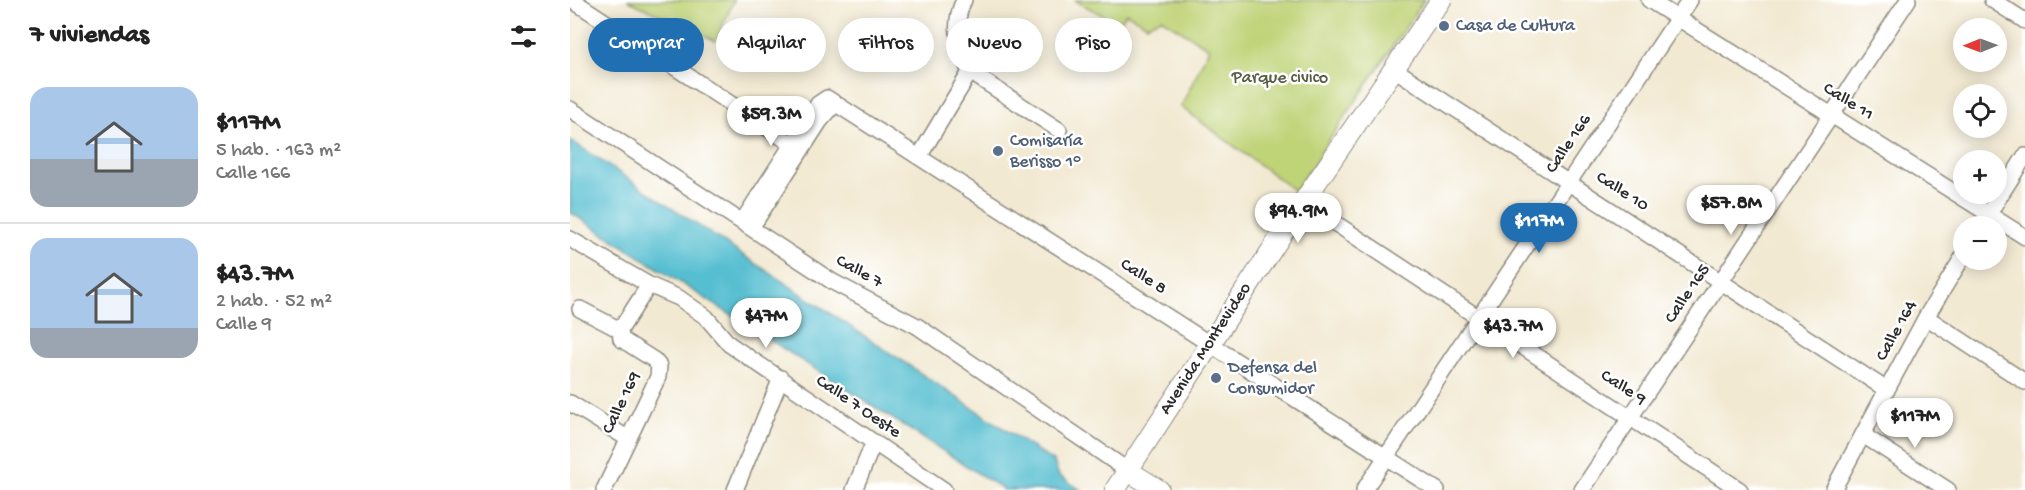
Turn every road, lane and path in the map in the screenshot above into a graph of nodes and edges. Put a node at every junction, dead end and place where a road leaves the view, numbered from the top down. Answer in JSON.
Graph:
{"nodes":[{"id":1,"x":572,"y":0,"type":"edge"},
{"id":2,"x":964,"y":0,"type":"edge"},
{"id":3,"x":1441,"y":0,"type":"edge"},
{"id":4,"x":1649,"y":0,"type":"edge"},
{"id":5,"x":1690,"y":0,"type":"edge"},
{"id":6,"x":1908,"y":0,"type":"edge"},
{"id":7,"x":1992,"y":0,"type":"edge"},
{"id":8,"x":958,"y":18,"type":"edge"},
{"id":9,"x":1678,"y":18,"type":"junction"},
{"id":10,"x":2025,"y":21,"type":"edge"},
{"id":11,"x":1394,"y":69,"type":"junction"},
{"id":12,"x":970,"y":72,"type":"joint"},
{"id":13,"x":831,"y":101,"type":"junction"},
{"id":14,"x":570,"y":109,"type":"edge"},
{"id":15,"x":1832,"y":115,"type":"junction"},
{"id":16,"x":1059,"y":130,"type":"dead end"},
{"id":17,"x":792,"y":144,"type":"junction"},
{"id":18,"x":2025,"y":156,"type":"edge"},
{"id":19,"x":919,"y":157,"type":"junction"},
{"id":20,"x":1568,"y":180,"type":"junction"},
{"id":21,"x":1303,"y":202,"type":"junction"},
{"id":22,"x":1979,"y":216,"type":"edge"},
{"id":23,"x":1988,"y":216,"type":"edge"},
{"id":24,"x":747,"y":225,"type":"junction"},
{"id":25,"x":2007,"y":229,"type":"edge"},
{"id":26,"x":2025,"y":237,"type":"edge"},
{"id":27,"x":570,"y":239,"type":"edge"},
{"id":28,"x":1955,"y":270,"type":"edge"},
{"id":29,"x":1721,"y":280,"type":"junction"},
{"id":30,"x":649,"y":285,"type":"junction"},
{"id":31,"x":580,"y":309,"type":"dead end"},
{"id":32,"x":1478,"y":316,"type":"junction"},
{"id":33,"x":1926,"y":317,"type":"junction"},
{"id":34,"x":620,"y":330,"type":"junction"},
{"id":35,"x":1209,"y":343,"type":"junction"},
{"id":36,"x":781,"y":378,"type":"junction"},
{"id":37,"x":2025,"y":382,"type":"edge"},
{"id":38,"x":1887,"y":390,"type":"junction"},
{"id":39,"x":570,"y":403,"type":"edge"},
{"id":40,"x":1631,"y":416,"type":"junction"},
{"id":41,"x":1863,"y":435,"type":"junction"},
{"id":42,"x":627,"y":438,"type":"junction"},
{"id":43,"x":874,"y":442,"type":"junction"},
{"id":44,"x":1387,"y":457,"type":"junction"},
{"id":45,"x":1127,"y":470,"type":"junction"},
{"id":46,"x":604,"y":490,"type":"edge"},
{"id":47,"x":735,"y":490,"type":"edge"},
{"id":48,"x":854,"y":490,"type":"edge"},
{"id":49,"x":944,"y":490,"type":"edge"},
{"id":50,"x":1115,"y":490,"type":"edge"},
{"id":51,"x":1159,"y":490,"type":"edge"},
{"id":52,"x":1364,"y":490,"type":"edge"},
{"id":53,"x":1437,"y":490,"type":"edge"},
{"id":54,"x":1582,"y":490,"type":"edge"},
{"id":55,"x":1740,"y":490,"type":"edge"},
{"id":56,"x":1833,"y":490,"type":"edge"},
{"id":57,"x":1948,"y":490,"type":"edge"}],
"edges":[{"from":1,"to":17,"type":"street"},
{"from":2,"to":8,"type":"street"},
{"from":3,"to":11,"type":"main road","name":"Avenida Montevideo"},
{"from":4,"to":9,"type":"street","name":"Calle 11"},
{"from":5,"to":9,"type":"street","name":"Calle 166"},
{"from":6,"to":15,"type":"street","name":"Calle 165"},
{"from":7,"to":10,"type":"street"},
{"from":9,"to":15,"type":"street","name":"Calle 11"},
{"from":9,"to":20,"type":"street","name":"Calle 166"},
{"from":11,"to":20,"type":"street","name":"Calle 10"},
{"from":11,"to":21,"type":"main road","name":"Avenida Montevideo"},
{"from":12,"to":16,"type":"street"},
{"from":12,"to":19,"type":"street"},
{"from":13,"to":17,"type":"street"},
{"from":13,"to":19,"type":"street","name":"Calle 8"},
{"from":13,"to":24,"type":"street"},
{"from":14,"to":24,"type":"street","name":"Calle 7"},
{"from":15,"to":22,"type":"street","name":"Calle 11"},
{"from":15,"to":29,"type":"street","name":"Calle 165"},
{"from":17,"to":24,"type":"street"},
{"from":18,"to":23,"type":"street"},
{"from":19,"to":35,"type":"street","name":"Calle 8"},
{"from":20,"to":29,"type":"street","name":"Calle 10"},
{"from":20,"to":32,"type":"street","name":"Calle 166"},
{"from":21,"to":32,"type":"street","name":"Calle 9"},
{"from":21,"to":35,"type":"main road","name":"Avenida Montevideo"},
{"from":24,"to":45,"type":"street","name":"Calle 7"},
{"from":25,"to":26,"type":"street","name":"Calle 11"},
{"from":27,"to":30,"type":"street","name":"Calle 7 Oeste"},
{"from":28,"to":33,"type":"street","name":"Calle 164"},
{"from":29,"to":38,"type":"street","name":"Calle 10"},
{"from":29,"to":40,"type":"street","name":"Calle 165"},
{"from":30,"to":34,"type":"street"},
{"from":30,"to":36,"type":"street","name":"Calle 7 Oeste"},
{"from":31,"to":34,"type":"street"},
{"from":32,"to":40,"type":"street","name":"Calle 9"},
{"from":32,"to":44,"type":"street","name":"Calle 166"},
{"from":33,"to":37,"type":"street"},
{"from":33,"to":38,"type":"street","name":"Calle 164"},
{"from":34,"to":42,"type":"street","name":"Calle 169"},
{"from":35,"to":44,"type":"street","name":"Calle 8"},
{"from":35,"to":45,"type":"main road","name":"Avenida Montevideo"},
{"from":36,"to":43,"type":"street","name":"Calle 7 Oeste"},
{"from":36,"to":47,"type":"street"},
{"from":38,"to":41,"type":"street","name":"Calle 164"},
{"from":39,"to":42,"type":"street"},
{"from":40,"to":54,"type":"street","name":"Calle 165"},
{"from":40,"to":55,"type":"street","name":"Calle 9"},
{"from":41,"to":56,"type":"street","name":"Calle 164"},
{"from":41,"to":57,"type":"street"},
{"from":42,"to":46,"type":"street","name":"Calle 169"},
{"from":43,"to":48,"type":"street"},
{"from":43,"to":49,"type":"street","name":"Calle 7 Oeste"},
{"from":44,"to":52,"type":"street","name":"Calle 166"},
{"from":44,"to":53,"type":"street","name":"Calle 8"},
{"from":45,"to":50,"type":"main road","name":"Avenida Montevideo"},
{"from":45,"to":51,"type":"main road"}]}
